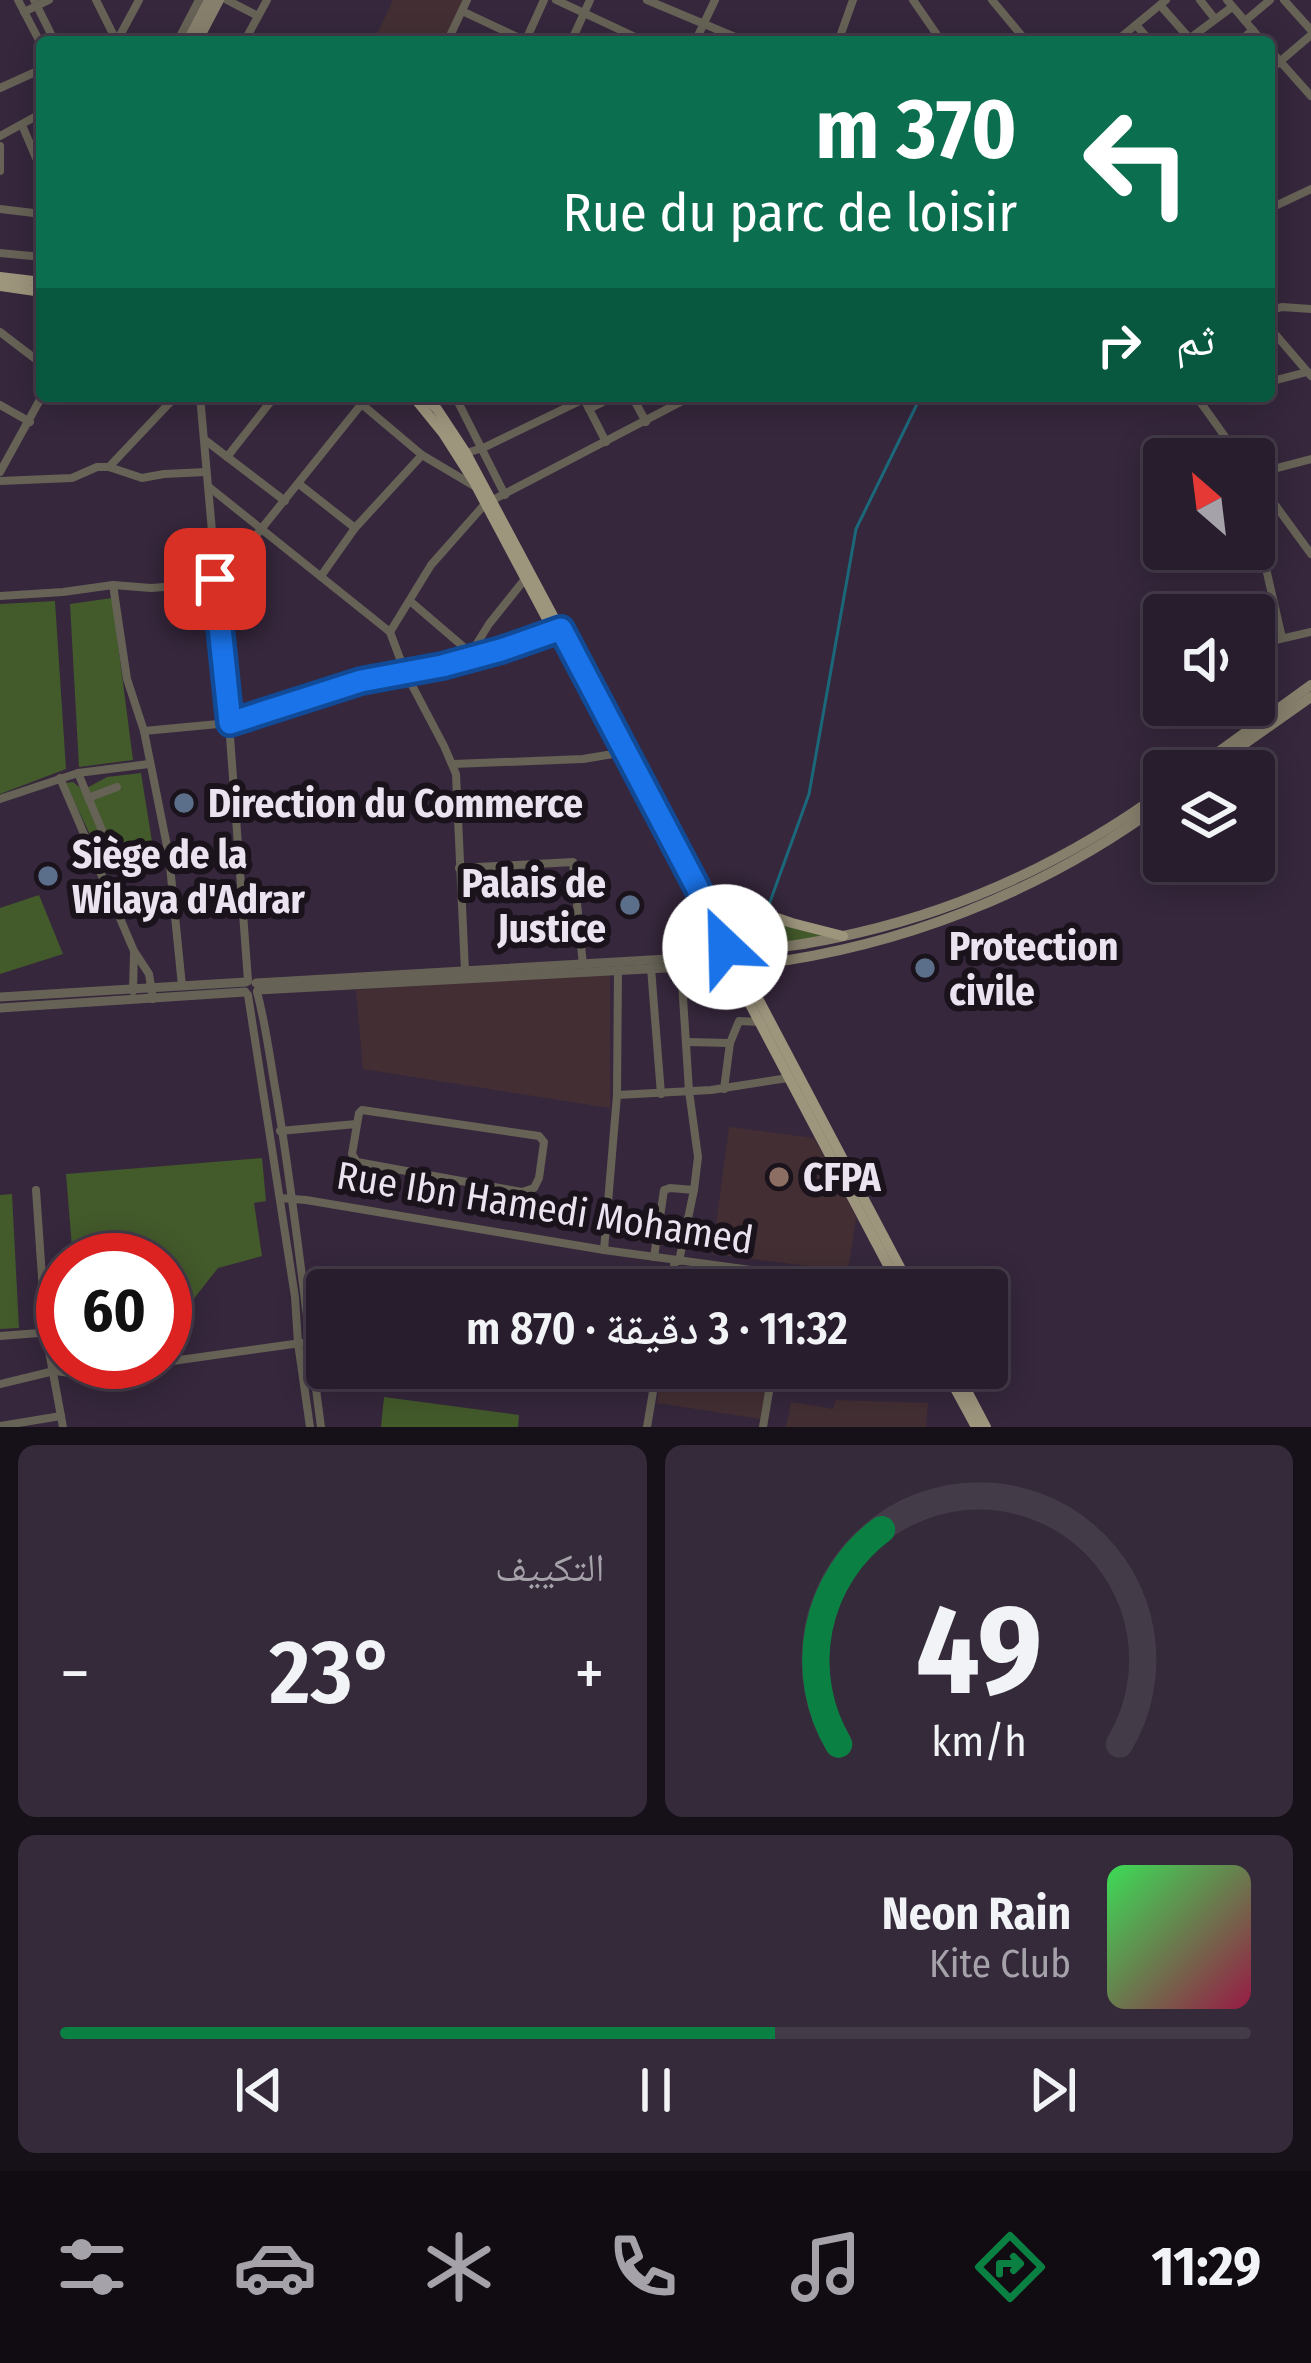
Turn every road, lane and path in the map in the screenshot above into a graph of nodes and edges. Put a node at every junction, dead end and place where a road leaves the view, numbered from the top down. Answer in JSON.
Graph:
{"nodes":[{"id":1,"x":18,"y":0,"type":"edge"},
{"id":2,"x":49,"y":0,"type":"edge"},
{"id":3,"x":96,"y":0,"type":"edge"},
{"id":4,"x":139,"y":0,"type":"edge"},
{"id":5,"x":199,"y":0,"type":"edge"},
{"id":6,"x":208,"y":0,"type":"edge"},
{"id":7,"x":223,"y":0,"type":"edge"},
{"id":8,"x":267,"y":0,"type":"edge"},
{"id":9,"x":466,"y":0,"type":"edge"},
{"id":10,"x":544,"y":0,"type":"edge"},
{"id":11,"x":556,"y":0,"type":"edge"},
{"id":12,"x":590,"y":0,"type":"edge"},
{"id":13,"x":647,"y":0,"type":"edge"},
{"id":14,"x":715,"y":0,"type":"edge"},
{"id":15,"x":854,"y":0,"type":"edge"},
{"id":16,"x":913,"y":0,"type":"edge"},
{"id":17,"x":992,"y":0,"type":"edge"},
{"id":18,"x":1200,"y":0,"type":"edge"},
{"id":19,"x":1270,"y":0,"type":"edge"},
{"id":20,"x":1284,"y":0,"type":"edge"},
{"id":21,"x":1163,"y":2,"type":"edge"},
{"id":22,"x":36,"y":3,"type":"edge"},
{"id":23,"x":1230,"y":3,"type":"edge"},
{"id":24,"x":670,"y":4,"type":"edge"},
{"id":25,"x":461,"y":10,"type":"junction"},
{"id":26,"x":24,"y":12,"type":"junction"},
{"id":27,"x":584,"y":14,"type":"junction"},
{"id":28,"x":258,"y":16,"type":"junction"},
{"id":29,"x":1215,"y":19,"type":"junction"},
{"id":30,"x":1245,"y":21,"type":"junction"},
{"id":31,"x":704,"y":24,"type":"junction"},
{"id":32,"x":1136,"y":25,"type":"junction"},
{"id":33,"x":1252,"y":30,"type":"junction"},
{"id":34,"x":618,"y":31,"type":"junction"},
{"id":35,"x":1311,"y":33,"type":"edge"},
{"id":36,"x":37,"y":36,"type":"edge"},
{"id":37,"x":52,"y":36,"type":"edge"},
{"id":38,"x":117,"y":36,"type":"edge"},
{"id":39,"x":121,"y":36,"type":"edge"},
{"id":40,"x":180,"y":36,"type":"edge"},
{"id":41,"x":190,"y":36,"type":"edge"},
{"id":42,"x":200,"y":36,"type":"edge"},
{"id":43,"x":247,"y":36,"type":"edge"},
{"id":44,"x":450,"y":36,"type":"edge"},
{"id":45,"x":514,"y":36,"type":"edge"},
{"id":46,"x":529,"y":36,"type":"edge"},
{"id":47,"x":574,"y":36,"type":"edge"},
{"id":48,"x":616,"y":36,"type":"edge"},
{"id":49,"x":631,"y":36,"type":"edge"},
{"id":50,"x":697,"y":36,"type":"edge"},
{"id":51,"x":731,"y":36,"type":"edge"},
{"id":52,"x":839,"y":36,"type":"edge"},
{"id":53,"x":938,"y":36,"type":"edge"},
{"id":54,"x":1022,"y":36,"type":"edge"},
{"id":55,"x":1122,"y":36,"type":"edge"},
{"id":56,"x":1146,"y":36,"type":"edge"},
{"id":57,"x":1184,"y":36,"type":"edge"},
{"id":58,"x":1192,"y":36,"type":"edge"},
{"id":59,"x":1245,"y":36,"type":"edge"},
{"id":60,"x":1258,"y":36,"type":"edge"},
{"id":61,"x":1275,"y":56,"type":"edge"},
{"id":62,"x":1280,"y":62,"type":"junction"},
{"id":63,"x":1275,"y":66,"type":"edge"},
{"id":64,"x":36,"y":72,"type":"edge"},
{"id":65,"x":0,"y":87,"type":"edge"},
{"id":66,"x":1311,"y":97,"type":"edge"},
{"id":67,"x":36,"y":116,"type":"edge"},
{"id":68,"x":22,"y":124,"type":"junction"},
{"id":69,"x":0,"y":136,"type":"edge"},
{"id":70,"x":0,"y":146,"type":"edge"},
{"id":71,"x":36,"y":158,"type":"edge"},
{"id":72,"x":1,"y":162,"type":"edge"},
{"id":73,"x":0,"y":172,"type":"edge"},
{"id":74,"x":1311,"y":189,"type":"edge"},
{"id":75,"x":1275,"y":206,"type":"edge"},
{"id":76,"x":0,"y":209,"type":"edge"},
{"id":77,"x":36,"y":213,"type":"edge"},
{"id":78,"x":0,"y":253,"type":"edge"},
{"id":79,"x":36,"y":256,"type":"edge"},
{"id":80,"x":0,"y":282,"type":"edge"},
{"id":81,"x":36,"y":282,"type":"edge"},
{"id":82,"x":36,"y":291,"type":"edge"},
{"id":83,"x":1275,"y":309,"type":"edge"},
{"id":84,"x":1311,"y":309,"type":"edge"},
{"id":85,"x":0,"y":332,"type":"edge"},
{"id":86,"x":1275,"y":334,"type":"edge"},
{"id":87,"x":36,"y":359,"type":"edge"},
{"id":88,"x":1309,"y":374,"type":"edge"},
{"id":89,"x":1275,"y":381,"type":"edge"},
{"id":90,"x":39,"y":402,"type":"edge"},
{"id":91,"x":170,"y":402,"type":"edge"},
{"id":92,"x":201,"y":402,"type":"edge"},
{"id":93,"x":269,"y":402,"type":"edge"},
{"id":94,"x":363,"y":402,"type":"edge"},
{"id":95,"x":367,"y":402,"type":"edge"},
{"id":96,"x":418,"y":402,"type":"edge"},
{"id":97,"x":430,"y":402,"type":"edge"},
{"id":98,"x":458,"y":402,"type":"edge"},
{"id":99,"x":575,"y":402,"type":"edge"},
{"id":100,"x":585,"y":402,"type":"edge"},
{"id":101,"x":604,"y":402,"type":"edge"},
{"id":102,"x":635,"y":402,"type":"edge"},
{"id":103,"x":663,"y":402,"type":"edge"},
{"id":104,"x":681,"y":402,"type":"edge"},
{"id":105,"x":1200,"y":402,"type":"edge"},
{"id":106,"x":0,"y":405,"type":"edge"},
{"id":107,"x":589,"y":410,"type":"junction"},
{"id":108,"x":667,"y":410,"type":"junction"},
{"id":109,"x":30,"y":422,"type":"junction"},
{"id":110,"x":646,"y":422,"type":"junction"},
{"id":111,"x":1226,"y":438,"type":"edge"},
{"id":112,"x":204,"y":440,"type":"junction"},
{"id":113,"x":606,"y":442,"type":"junction"},
{"id":114,"x":483,"y":448,"type":"junction"},
{"id":115,"x":466,"y":453,"type":"junction"},
{"id":116,"x":422,"y":455,"type":"junction"},
{"id":117,"x":227,"y":457,"type":"junction"},
{"id":118,"x":1311,"y":459,"type":"edge"},
{"id":119,"x":109,"y":467,"type":"junction"},
{"id":120,"x":1275,"y":469,"type":"edge"},
{"id":121,"x":206,"y":472,"type":"junction"},
{"id":122,"x":0,"y":476,"type":"edge"},
{"id":123,"x":299,"y":484,"type":"junction"},
{"id":124,"x":208,"y":487,"type":"junction"},
{"id":125,"x":476,"y":487,"type":"junction"},
{"id":126,"x":506,"y":494,"type":"junction"},
{"id":127,"x":285,"y":501,"type":"junction"},
{"id":128,"x":489,"y":502,"type":"junction"},
{"id":129,"x":1275,"y":504,"type":"edge"},
{"id":130,"x":355,"y":528,"type":"junction"},
{"id":131,"x":260,"y":529,"type":"junction"},
{"id":132,"x":1311,"y":554,"type":"edge"},
{"id":133,"x":1266,"y":570,"type":"edge"},
{"id":134,"x":321,"y":576,"type":"junction"},
{"id":135,"x":525,"y":579,"type":"junction"},
{"id":136,"x":215,"y":581,"type":"junction"},
{"id":137,"x":113,"y":585,"type":"junction"},
{"id":138,"x":0,"y":596,"type":"edge"},
{"id":139,"x":410,"y":602,"type":"junction"},
{"id":140,"x":557,"y":631,"type":"junction"},
{"id":141,"x":390,"y":632,"type":"junction"},
{"id":142,"x":1311,"y":632,"type":"edge"},
{"id":143,"x":1282,"y":638,"type":"junction"},
{"id":144,"x":1275,"y":640,"type":"edge"},
{"id":145,"x":473,"y":655,"type":"junction"},
{"id":146,"x":405,"y":672,"type":"junction"},
{"id":147,"x":1311,"y":685,"type":"edge"},
{"id":148,"x":1311,"y":697,"type":"edge"},
{"id":149,"x":230,"y":723,"type":"junction"},
{"id":150,"x":144,"y":731,"type":"junction"},
{"id":151,"x":1221,"y":750,"type":"edge"},
{"id":152,"x":1236,"y":750,"type":"edge"},
{"id":153,"x":619,"y":753,"type":"junction"},
{"id":154,"x":149,"y":764,"type":"junction"},
{"id":155,"x":453,"y":764,"type":"junction"},
{"id":156,"x":77,"y":773,"type":"junction"},
{"id":157,"x":60,"y":778,"type":"junction"},
{"id":158,"x":117,"y":787,"type":"dead end"},
{"id":159,"x":641,"y":788,"type":"junction"},
{"id":160,"x":88,"y":798,"type":"junction"},
{"id":161,"x":0,"y":799,"type":"edge"},
{"id":162,"x":1143,"y":805,"type":"edge"},
{"id":163,"x":1143,"y":818,"type":"edge"},
{"id":164,"x":109,"y":847,"type":"dead end"},
{"id":165,"x":459,"y":868,"type":"junction"},
{"id":166,"x":699,"y":891,"type":"junction"},
{"id":167,"x":708,"y":924,"type":"junction"},
{"id":168,"x":883,"y":933,"type":"junction"},
{"id":169,"x":844,"y":942,"type":"junction"},
{"id":170,"x":134,"y":951,"type":"junction"},
{"id":171,"x":731,"y":959,"type":"junction"},
{"id":172,"x":683,"y":962,"type":"junction"},
{"id":173,"x":765,"y":963,"type":"junction"},
{"id":174,"x":618,"y":966,"type":"junction"},
{"id":175,"x":583,"y":968,"type":"junction"},
{"id":176,"x":651,"y":968,"type":"junction"},
{"id":177,"x":465,"y":975,"type":"junction"},
{"id":178,"x":182,"y":986,"type":"junction"},
{"id":179,"x":752,"y":987,"type":"junction"},
{"id":180,"x":251,"y":988,"type":"junction"},
{"id":181,"x":216,"y":989,"type":"junction"},
{"id":182,"x":152,"y":994,"type":"junction"},
{"id":183,"x":133,"y":995,"type":"junction"},
{"id":184,"x":0,"y":997,"type":"edge"},
{"id":185,"x":0,"y":1008,"type":"edge"},
{"id":186,"x":760,"y":1022,"type":"junction"},
{"id":187,"x":687,"y":1042,"type":"junction"},
{"id":188,"x":730,"y":1043,"type":"junction"},
{"id":189,"x":790,"y":1078,"type":"junction"},
{"id":190,"x":724,"y":1089,"type":"junction"},
{"id":191,"x":689,"y":1091,"type":"junction"},
{"id":192,"x":661,"y":1094,"type":"junction"},
{"id":193,"x":617,"y":1095,"type":"junction"},
{"id":194,"x":278,"y":1106,"type":"junction"},
{"id":195,"x":266,"y":1107,"type":"junction"},
{"id":196,"x":356,"y":1124,"type":"junction"},
{"id":197,"x":282,"y":1130,"type":"junction"},
{"id":198,"x":269,"y":1132,"type":"junction"},
{"id":199,"x":36,"y":1190,"type":"dead end"},
{"id":200,"x":694,"y":1190,"type":"junction"},
{"id":201,"x":280,"y":1198,"type":"junction"},
{"id":202,"x":292,"y":1198,"type":"junction"},
{"id":203,"x":39,"y":1233,"type":"edge"},
{"id":204,"x":604,"y":1250,"type":"junction"},
{"id":205,"x":654,"y":1257,"type":"junction"},
{"id":206,"x":677,"y":1260,"type":"junction"},
{"id":207,"x":675,"y":1269,"type":"edge"},
{"id":208,"x":743,"y":1269,"type":"edge"},
{"id":209,"x":890,"y":1269,"type":"edge"},
{"id":210,"x":901,"y":1269,"type":"edge"},
{"id":211,"x":36,"y":1333,"type":"edge"},
{"id":212,"x":0,"y":1336,"type":"edge"},
{"id":213,"x":303,"y":1342,"type":"junction"},
{"id":214,"x":192,"y":1358,"type":"edge"},
{"id":215,"x":36,"y":1375,"type":"edge"},
{"id":216,"x":0,"y":1384,"type":"edge"},
{"id":217,"x":57,"y":1389,"type":"edge"},
{"id":218,"x":653,"y":1389,"type":"edge"},
{"id":219,"x":769,"y":1389,"type":"edge"},
{"id":220,"x":955,"y":1389,"type":"edge"},
{"id":221,"x":966,"y":1389,"type":"edge"},
{"id":222,"x":62,"y":1415,"type":"junction"},
{"id":223,"x":0,"y":1426,"type":"edge"},
{"id":224,"x":63,"y":1427,"type":"edge"},
{"id":225,"x":310,"y":1427,"type":"edge"},
{"id":226,"x":321,"y":1427,"type":"edge"},
{"id":227,"x":647,"y":1427,"type":"edge"},
{"id":228,"x":763,"y":1427,"type":"edge"},
{"id":229,"x":976,"y":1427,"type":"edge"},
{"id":230,"x":986,"y":1427,"type":"edge"}],
"edges":[{"from":1,"to":26,"type":"street"},
{"from":2,"to":22,"type":"street"},
{"from":3,"to":38,"type":"street"},
{"from":4,"to":39,"type":"street"},
{"from":5,"to":40,"type":"street"},
{"from":6,"to":41,"type":"main road"},
{"from":7,"to":28,"type":"street"},
{"from":7,"to":42,"type":"main road"},
{"from":8,"to":28,"type":"street"},
{"from":9,"to":25,"type":"street"},
{"from":10,"to":46,"type":"street"},
{"from":11,"to":27,"type":"street"},
{"from":12,"to":27,"type":"street"},
{"from":13,"to":24,"type":"street"},
{"from":14,"to":31,"type":"street"},
{"from":15,"to":52,"type":"street"},
{"from":16,"to":53,"type":"street"},
{"from":17,"to":54,"type":"street"},
{"from":18,"to":29,"type":"street"},
{"from":19,"to":30,"type":"street"},
{"from":20,"to":35,"type":"street"},
{"from":21,"to":32,"type":"street"},
{"from":21,"to":57,"type":"street"},
{"from":22,"to":26,"type":"street"},
{"from":22,"to":37,"type":"street"},
{"from":23,"to":29,"type":"street"},
{"from":23,"to":30,"type":"street"},
{"from":24,"to":31,"type":"street"},
{"from":25,"to":44,"type":"street"},
{"from":25,"to":45,"type":"street"},
{"from":26,"to":36,"type":"street"},
{"from":27,"to":34,"type":"street"},
{"from":27,"to":47,"type":"street"},
{"from":28,"to":43,"type":"street"},
{"from":29,"to":58,"type":"street"},
{"from":30,"to":33,"type":"street"},
{"from":31,"to":50,"type":"street"},
{"from":31,"to":51,"type":"street"},
{"from":32,"to":55,"type":"street"},
{"from":32,"to":56,"type":"street"},
{"from":33,"to":59,"type":"street"},
{"from":33,"to":60,"type":"street"},
{"from":34,"to":48,"type":"street"},
{"from":34,"to":49,"type":"street"},
{"from":35,"to":62,"type":"street"},
{"from":61,"to":62,"type":"street"},
{"from":62,"to":63,"type":"street"},
{"from":62,"to":66,"type":"street"},
{"from":64,"to":65,"type":"street"},
{"from":67,"to":68,"type":"street"},
{"from":68,"to":69,"type":"street"},
{"from":68,"to":71,"type":"street"},
{"from":70,"to":72,"type":"street"},
{"from":72,"to":73,"type":"street"},
{"from":74,"to":75,"type":"street"},
{"from":76,"to":77,"type":"street"},
{"from":78,"to":79,"type":"street"},
{"from":80,"to":81,"type":"main road"},
{"from":80,"to":82,"type":"main road"},
{"from":83,"to":84,"type":"street"},
{"from":85,"to":87,"type":"street"},
{"from":86,"to":88,"type":"street"},
{"from":88,"to":89,"type":"street"},
{"from":90,"to":109,"type":"street"},
{"from":91,"to":119,"type":"street"},
{"from":92,"to":112,"type":"street"},
{"from":93,"to":117,"type":"street"},
{"from":94,"to":123,"type":"street"},
{"from":95,"to":116,"type":"street"},
{"from":96,"to":125,"type":"main road"},
{"from":97,"to":115,"type":"main road"},
{"from":98,"to":114,"type":"street"},
{"from":99,"to":114,"type":"street"},
{"from":100,"to":107,"type":"street"},
{"from":101,"to":107,"type":"street"},
{"from":102,"to":110,"type":"street"},
{"from":103,"to":108,"type":"street"},
{"from":104,"to":108,"type":"street"},
{"from":105,"to":111,"type":"street"},
{"from":106,"to":109,"type":"street"},
{"from":107,"to":113,"type":"street"},
{"from":108,"to":110,"type":"street"},
{"from":109,"to":122,"type":"street"},
{"from":110,"to":113,"type":"street"},
{"from":112,"to":117,"type":"street"},
{"from":112,"to":121,"type":"street"},
{"from":113,"to":126,"type":"street"},
{"from":114,"to":115,"type":"street"},
{"from":114,"to":126,"type":"street"},
{"from":115,"to":128,"type":"main road"},
{"from":116,"to":125,"type":"street"},
{"from":116,"to":130,"type":"street"},
{"from":117,"to":127,"type":"street"},
{"from":118,"to":120,"type":"street"},
{"from":119,"to":121,"type":"street"},
{"from":119,"to":122,"type":"street"},
{"from":121,"to":124,"type":"street"},
{"from":123,"to":127,"type":"street"},
{"from":123,"to":130,"type":"street"},
{"from":124,"to":131,"type":"street"},
{"from":124,"to":136,"type":"street"},
{"from":125,"to":128,"type":"main road"},
{"from":126,"to":128,"type":"street"},
{"from":127,"to":131,"type":"street"},
{"from":128,"to":135,"type":"main road"},
{"from":128,"to":139,"type":"street"},
{"from":128,"to":140,"type":"main road"},
{"from":129,"to":132,"type":"street"},
{"from":130,"to":134,"type":"street"},
{"from":131,"to":134,"type":"street"},
{"from":131,"to":136,"type":"street"},
{"from":133,"to":143,"type":"street"},
{"from":134,"to":141,"type":"street"},
{"from":135,"to":140,"type":"main road"},
{"from":135,"to":145,"type":"street"},
{"from":136,"to":137,"type":"street"},
{"from":136,"to":149,"type":"street"},
{"from":137,"to":138,"type":"street"},
{"from":137,"to":150,"type":"street"},
{"from":139,"to":141,"type":"street"},
{"from":139,"to":145,"type":"street"},
{"from":140,"to":145,"type":"street"},
{"from":140,"to":153,"type":"main road"},
{"from":140,"to":159,"type":"main road"},
{"from":141,"to":146,"type":"street"},
{"from":142,"to":143,"type":"street"},
{"from":143,"to":144,"type":"street"},
{"from":145,"to":146,"type":"street"},
{"from":146,"to":149,"type":"street"},
{"from":146,"to":155,"type":"street"},
{"from":147,"to":151,"type":"main road"},
{"from":148,"to":152,"type":"main road"},
{"from":149,"to":150,"type":"street"},
{"from":149,"to":180,"type":"street"},
{"from":150,"to":154,"type":"street"},
{"from":153,"to":155,"type":"street"},
{"from":153,"to":159,"type":"main road"},
{"from":154,"to":156,"type":"street"},
{"from":154,"to":178,"type":"street"},
{"from":155,"to":165,"type":"street"},
{"from":156,"to":157,"type":"street"},
{"from":156,"to":160,"type":"street"},
{"from":157,"to":161,"type":"street"},
{"from":157,"to":170,"type":"street"},
{"from":158,"to":160,"type":"street"},
{"from":159,"to":166,"type":"main road"},
{"from":159,"to":167,"type":"main road"},
{"from":160,"to":164,"type":"street"},
{"from":162,"to":168,"type":"main road"},
{"from":163,"to":168,"type":"main road"},
{"from":165,"to":175,"type":"street"},
{"from":165,"to":177,"type":"street"},
{"from":166,"to":169,"type":"main road"},
{"from":166,"to":171,"type":"main road"},
{"from":167,"to":171,"type":"main road"},
{"from":167,"to":172,"type":"main road"},
{"from":168,"to":169,"type":"main road"},
{"from":169,"to":171,"type":"main road"},
{"from":169,"to":173,"type":"main road"},
{"from":170,"to":182,"type":"street"},
{"from":170,"to":183,"type":"street"},
{"from":171,"to":172,"type":"street"},
{"from":171,"to":173,"type":"main road"},
{"from":171,"to":179,"type":"main road"},
{"from":171,"to":186,"type":"main road"},
{"from":172,"to":174,"type":"street"},
{"from":172,"to":176,"type":"street"},
{"from":172,"to":187,"type":"street"},
{"from":173,"to":179,"type":"main road"},
{"from":174,"to":175,"type":"street"},
{"from":174,"to":176,"type":"street"},
{"from":174,"to":193,"type":"street"},
{"from":175,"to":177,"type":"street"},
{"from":176,"to":192,"type":"street"},
{"from":177,"to":180,"type":"street"},
{"from":178,"to":181,"type":"street"},
{"from":178,"to":182,"type":"street"},
{"from":179,"to":210,"type":"main road"},
{"from":180,"to":181,"type":"street"},
{"from":180,"to":194,"type":"street"},
{"from":180,"to":195,"type":"street"},
{"from":181,"to":182,"type":"street"},
{"from":182,"to":183,"type":"street"},
{"from":183,"to":184,"type":"street"},
{"from":183,"to":185,"type":"street"},
{"from":186,"to":188,"type":"street"},
{"from":186,"to":189,"type":"main road"},
{"from":187,"to":188,"type":"street"},
{"from":187,"to":191,"type":"street"},
{"from":188,"to":190,"type":"street"},
{"from":189,"to":190,"type":"street"},
{"from":189,"to":209,"type":"main road"},
{"from":190,"to":191,"type":"street"},
{"from":191,"to":192,"type":"street"},
{"from":191,"to":200,"type":"street"},
{"from":192,"to":193,"type":"street"},
{"from":193,"to":204,"type":"street"},
{"from":194,"to":195,"type":"street"},
{"from":194,"to":197,"type":"street"},
{"from":195,"to":198,"type":"street"},
{"from":196,"to":196,"type":"street"},
{"from":196,"to":197,"type":"street"},
{"from":197,"to":198,"type":"street"},
{"from":197,"to":202,"type":"street"},
{"from":198,"to":201,"type":"street"},
{"from":199,"to":203,"type":"street"},
{"from":200,"to":205,"type":"street"},
{"from":200,"to":206,"type":"street"},
{"from":201,"to":202,"type":"street","name":"Rue Ibn Hamedi Mohamed"},
{"from":201,"to":213,"type":"street"},
{"from":202,"to":204,"type":"street","name":"Rue Ibn Hamedi Mohamed"},
{"from":202,"to":213,"type":"street"},
{"from":204,"to":205,"type":"street","name":"Rue Ibn Hamedi Mohamed"},
{"from":205,"to":206,"type":"street","name":"Rue Ibn Hamedi Mohamed"},
{"from":206,"to":207,"type":"street"},
{"from":206,"to":208,"type":"street","name":"Rue Ibn Hamedi Mohamed"},
{"from":211,"to":212,"type":"street"},
{"from":213,"to":214,"type":"street"},
{"from":213,"to":225,"type":"street"},
{"from":213,"to":226,"type":"street"},
{"from":215,"to":216,"type":"street"},
{"from":217,"to":222,"type":"street"},
{"from":218,"to":227,"type":"street"},
{"from":219,"to":228,"type":"street"},
{"from":220,"to":229,"type":"main road"},
{"from":221,"to":230,"type":"main road"},
{"from":222,"to":223,"type":"street"},
{"from":222,"to":224,"type":"street"}]}
